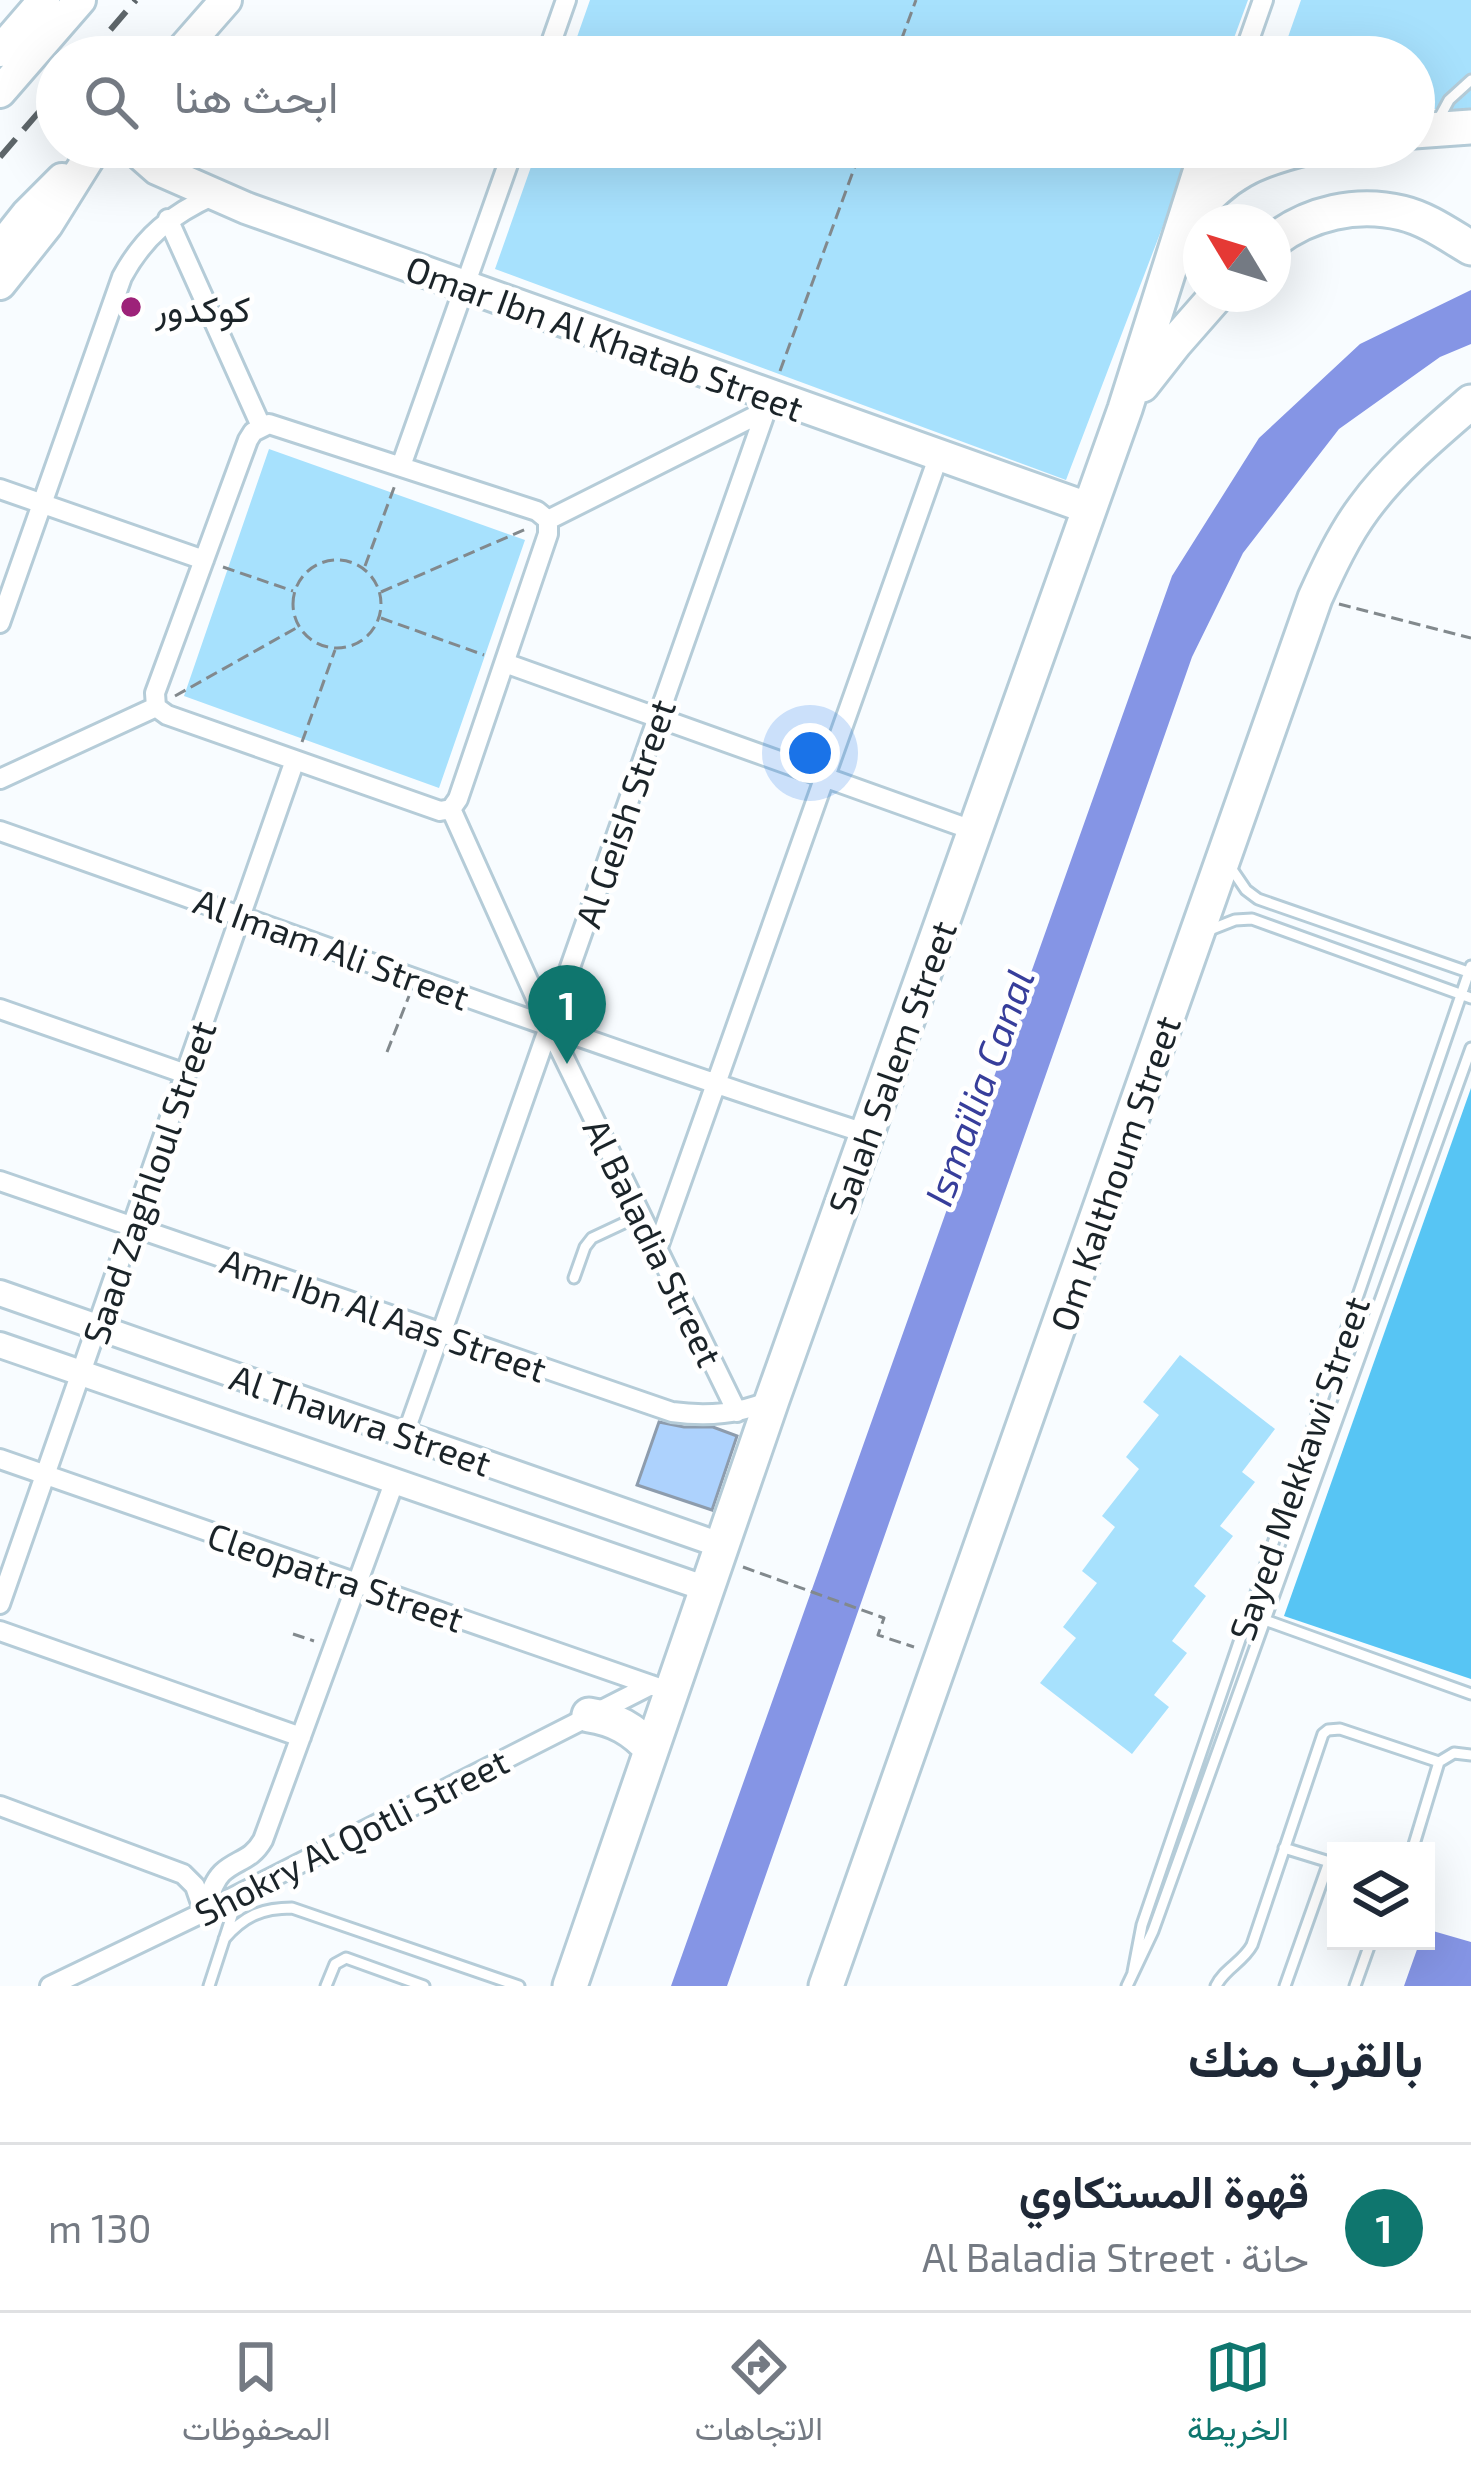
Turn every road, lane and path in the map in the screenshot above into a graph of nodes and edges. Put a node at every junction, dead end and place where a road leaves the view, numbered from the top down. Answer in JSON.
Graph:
{"nodes":[{"id":1,"x":44,"y":0,"type":"edge"},
{"id":2,"x":80,"y":0,"type":"edge"},
{"id":3,"x":566,"y":0,"type":"edge"},
{"id":4,"x":916,"y":0,"type":"edge"},
{"id":5,"x":1263,"y":0,"type":"edge"},
{"id":6,"x":218,"y":10,"type":"edge"},
{"id":7,"x":49,"y":36,"type":"edge"},
{"id":8,"x":195,"y":36,"type":"edge"},
{"id":9,"x":553,"y":36,"type":"edge"},
{"id":10,"x":903,"y":36,"type":"edge"},
{"id":11,"x":1250,"y":36,"type":"edge"},
{"id":12,"x":0,"y":51,"type":"edge"},
{"id":13,"x":36,"y":51,"type":"edge"},
{"id":14,"x":1471,"y":80,"type":"edge"},
{"id":15,"x":0,"y":92,"type":"edge"},
{"id":16,"x":1435,"y":117,"type":"edge"},
{"id":17,"x":1471,"y":128,"type":"edge"},
{"id":18,"x":1435,"y":130,"type":"edge"},
{"id":19,"x":76,"y":168,"type":"edge"},
{"id":20,"x":84,"y":168,"type":"edge"},
{"id":21,"x":175,"y":168,"type":"edge"},
{"id":22,"x":506,"y":168,"type":"edge"},
{"id":23,"x":854,"y":168,"type":"edge"},
{"id":24,"x":1202,"y":168,"type":"edge"},
{"id":25,"x":1244,"y":168,"type":"edge"},
{"id":26,"x":214,"y":195,"type":"junction"},
{"id":27,"x":1192,"y":204,"type":"edge"},
{"id":28,"x":1200,"y":204,"type":"edge"},
{"id":29,"x":168,"y":219,"type":"junction"},
{"id":30,"x":1291,"y":230,"type":"edge"},
{"id":31,"x":1183,"y":233,"type":"edge"},
{"id":32,"x":0,"y":248,"type":"edge"},
{"id":33,"x":1471,"y":248,"type":"edge"},
{"id":34,"x":0,"y":284,"type":"edge"},
{"id":35,"x":464,"y":287,"type":"junction"},
{"id":36,"x":1202,"y":312,"type":"edge"},
{"id":37,"x":1471,"y":402,"type":"edge"},
{"id":38,"x":768,"y":403,"type":"junction"},
{"id":39,"x":1125,"y":409,"type":"junction"},
{"id":40,"x":261,"y":426,"type":"junction"},
{"id":41,"x":939,"y":455,"type":"junction"},
{"id":42,"x":401,"y":466,"type":"junction"},
{"id":43,"x":0,"y":489,"type":"edge"},
{"id":44,"x":42,"y":504,"type":"junction"},
{"id":45,"x":1088,"y":508,"type":"junction"},
{"id":46,"x":548,"y":520,"type":"junction"},
{"id":47,"x":204,"y":560,"type":"junction"},
{"id":48,"x":364,"y":569,"type":"junction"},
{"id":49,"x":295,"y":591,"type":"junction"},
{"id":50,"x":379,"y":593,"type":"junction"},
{"id":51,"x":1315,"y":598,"type":"junction"},
{"id":52,"x":379,"y":617,"type":"junction"},
{"id":53,"x":0,"y":623,"type":"edge"},
{"id":54,"x":299,"y":627,"type":"junction"},
{"id":55,"x":1471,"y":638,"type":"edge"},
{"id":56,"x":336,"y":648,"type":"junction"},
{"id":57,"x":505,"y":663,"type":"junction"},
{"id":58,"x":156,"y":707,"type":"junction"},
{"id":59,"x":658,"y":718,"type":"junction"},
{"id":60,"x":295,"y":760,"type":"junction"},
{"id":61,"x":0,"y":778,"type":"edge"},
{"id":62,"x":825,"y":778,"type":"junction"},
{"id":63,"x":451,"y":809,"type":"junction"},
{"id":64,"x":0,"y":831,"type":"edge"},
{"id":65,"x":974,"y":831,"type":"junction"},
{"id":66,"x":1227,"y":851,"type":"junction"},
{"id":67,"x":242,"y":916,"type":"junction"},
{"id":68,"x":1195,"y":943,"type":"junction"},
{"id":69,"x":1470,"y":970,"type":"edge"},
{"id":70,"x":416,"y":977,"type":"junction"},
{"id":71,"x":1466,"y":996,"type":"edge"},
{"id":72,"x":0,"y":1009,"type":"edge"},
{"id":73,"x":549,"y":1027,"type":"junction"},
{"id":74,"x":1471,"y":1048,"type":"edge"},
{"id":75,"x":387,"y":1052,"type":"dead end"},
{"id":76,"x":186,"y":1074,"type":"junction"},
{"id":77,"x":717,"y":1085,"type":"junction"},
{"id":78,"x":868,"y":1134,"type":"junction"},
{"id":79,"x":0,"y":1181,"type":"edge"},
{"id":80,"x":640,"y":1215,"type":"junction"},
{"id":81,"x":133,"y":1227,"type":"junction"},
{"id":82,"x":657,"y":1250,"type":"junction"},
{"id":83,"x":574,"y":1278,"type":"dead end"},
{"id":84,"x":0,"y":1293,"type":"edge"},
{"id":85,"x":97,"y":1327,"type":"junction"},
{"id":86,"x":441,"y":1334,"type":"junction"},
{"id":87,"x":0,"y":1345,"type":"edge"},
{"id":88,"x":81,"y":1374,"type":"junction"},
{"id":89,"x":772,"y":1400,"type":"junction"},
{"id":90,"x":737,"y":1412,"type":"junction"},
{"id":91,"x":405,"y":1435,"type":"junction"},
{"id":92,"x":0,"y":1459,"type":"edge"},
{"id":93,"x":45,"y":1475,"type":"junction"},
{"id":94,"x":395,"y":1480,"type":"junction"},
{"id":95,"x":677,"y":1530,"type":"junction"},
{"id":96,"x":8,"y":1556,"type":"edge"},
{"id":97,"x":716,"y":1564,"type":"junction"},
{"id":98,"x":664,"y":1574,"type":"junction"},
{"id":99,"x":357,"y":1583,"type":"junction"},
{"id":100,"x":0,"y":1604,"type":"edge"},
{"id":101,"x":1248,"y":1614,"type":"junction"},
{"id":102,"x":1266,"y":1621,"type":"junction"},
{"id":103,"x":0,"y":1631,"type":"edge"},
{"id":104,"x":293,"y":1634,"type":"dead end"},
{"id":105,"x":334,"y":1648,"type":"junction"},
{"id":106,"x":944,"y":1657,"type":"junction"},
{"id":107,"x":661,"y":1688,"type":"junction"},
{"id":108,"x":1471,"y":1694,"type":"edge"},
{"id":109,"x":589,"y":1715,"type":"junction"},
{"id":110,"x":301,"y":1737,"type":"junction"},
{"id":111,"x":651,"y":1748,"type":"junction"},
{"id":112,"x":1471,"y":1755,"type":"edge"},
{"id":113,"x":1439,"y":1762,"type":"junction"},
{"id":114,"x":0,"y":1806,"type":"edge"},
{"id":115,"x":1415,"y":1842,"type":"edge"},
{"id":116,"x":1284,"y":1848,"type":"junction"},
{"id":117,"x":1327,"y":1861,"type":"edge"},
{"id":118,"x":1327,"y":1879,"type":"edge"},
{"id":119,"x":238,"y":1894,"type":"junction"},
{"id":120,"x":204,"y":1912,"type":"junction"},
{"id":121,"x":224,"y":1939,"type":"junction"},
{"id":122,"x":1368,"y":1950,"type":"edge"},
{"id":123,"x":1133,"y":1972,"type":"junction"},
{"id":124,"x":1217,"y":1984,"type":"edge"},
{"id":125,"x":50,"y":1986,"type":"edge"},
{"id":126,"x":208,"y":1986,"type":"edge"},
{"id":127,"x":326,"y":1986,"type":"edge"},
{"id":128,"x":424,"y":1986,"type":"edge"},
{"id":129,"x":519,"y":1986,"type":"edge"},
{"id":130,"x":570,"y":1986,"type":"edge"},
{"id":131,"x":826,"y":1986,"type":"edge"},
{"id":132,"x":1127,"y":1986,"type":"edge"},
{"id":133,"x":1232,"y":1986,"type":"edge"},
{"id":134,"x":1286,"y":1986,"type":"edge"},
{"id":135,"x":1355,"y":1986,"type":"edge"}],
"edges":[{"from":1,"to":12,"type":"main road"},
{"from":2,"to":7,"type":"main road"},
{"from":3,"to":9,"type":"street"},
{"from":4,"to":10,"type":"path"},
{"from":5,"to":11,"type":"street"},
{"from":6,"to":8,"type":"main road"},
{"from":13,"to":15,"type":"main road"},
{"from":14,"to":16,"type":"lane"},
{"from":17,"to":18,"type":"highway"},
{"from":19,"to":32,"type":"main road"},
{"from":20,"to":34,"type":"main road"},
{"from":21,"to":26,"type":"main road","name":"Omar Ibn Al Khatab Street"},
{"from":22,"to":35,"type":"street"},
{"from":23,"to":38,"type":"path"},
{"from":24,"to":27,"type":"highway","name":"Salah Salem Street"},
{"from":25,"to":28,"type":"highway"},
{"from":26,"to":29,"type":"street"},
{"from":26,"to":35,"type":"main road","name":"Omar Ibn Al Khatab Street"},
{"from":29,"to":40,"type":"street"},
{"from":29,"to":44,"type":"street"},
{"from":30,"to":33,"type":"highway"},
{"from":31,"to":39,"type":"highway","name":"Salah Salem Street"},
{"from":35,"to":38,"type":"main road","name":"Omar Ibn Al Khatab Street"},
{"from":35,"to":42,"type":"street"},
{"from":36,"to":39,"type":"highway"},
{"from":37,"to":51,"type":"highway","name":"Om Kalthoum Street"},
{"from":38,"to":41,"type":"main road","name":"Omar Ibn Al Khatab Street"},
{"from":38,"to":46,"type":"street"},
{"from":38,"to":59,"type":"street","name":"Al Geish Street"},
{"from":39,"to":45,"type":"highway","name":"Salah Salem Street"},
{"from":40,"to":42,"type":"street"},
{"from":40,"to":47,"type":"street"},
{"from":41,"to":45,"type":"main road","name":"Omar Ibn Al Khatab Street"},
{"from":41,"to":62,"type":"street"},
{"from":42,"to":46,"type":"street"},
{"from":42,"to":48,"type":"path"},
{"from":43,"to":44,"type":"street"},
{"from":44,"to":47,"type":"street"},
{"from":44,"to":53,"type":"street"},
{"from":45,"to":65,"type":"highway","name":"Salah Salem Street"},
{"from":46,"to":50,"type":"path"},
{"from":46,"to":57,"type":"street"},
{"from":47,"to":49,"type":"path"},
{"from":47,"to":58,"type":"street"},
{"from":48,"to":49,"type":"path"},
{"from":48,"to":50,"type":"path"},
{"from":49,"to":54,"type":"path"},
{"from":50,"to":52,"type":"path"},
{"from":51,"to":55,"type":"path"},
{"from":51,"to":66,"type":"highway","name":"Om Kalthoum Street"},
{"from":52,"to":56,"type":"path"},
{"from":52,"to":57,"type":"path"},
{"from":54,"to":56,"type":"path"},
{"from":54,"to":58,"type":"path"},
{"from":56,"to":60,"type":"path"},
{"from":57,"to":59,"type":"street"},
{"from":57,"to":63,"type":"street"},
{"from":58,"to":60,"type":"street"},
{"from":58,"to":61,"type":"street"},
{"from":59,"to":62,"type":"street"},
{"from":59,"to":73,"type":"street","name":"Al Geish Street"},
{"from":60,"to":63,"type":"street"},
{"from":60,"to":67,"type":"street","name":"Saad Zaghloul Street"},
{"from":62,"to":65,"type":"street"},
{"from":62,"to":77,"type":"street"},
{"from":63,"to":73,"type":"street","name":"Al Baladia Street"},
{"from":64,"to":67,"type":"street","name":"Al Imam Ali Street"},
{"from":65,"to":78,"type":"highway","name":"Salah Salem Street"},
{"from":66,"to":68,"type":"highway","name":"Om Kalthoum Street"},
{"from":66,"to":69,"type":"lane"},
{"from":67,"to":70,"type":"street","name":"Al Imam Ali Street"},
{"from":67,"to":76,"type":"street","name":"Saad Zaghloul Street"},
{"from":68,"to":71,"type":"lane"},
{"from":68,"to":106,"type":"highway","name":"Om Kalthoum Street"},
{"from":69,"to":71,"type":"lane","name":"Sayed Mekkawi Street"},
{"from":70,"to":73,"type":"street","name":"Al Imam Ali Street"},
{"from":70,"to":75,"type":"path"},
{"from":71,"to":101,"type":"lane","name":"Sayed Mekkawi Street"},
{"from":72,"to":76,"type":"street"},
{"from":73,"to":77,"type":"street","name":"Al Imam Ali Street"},
{"from":73,"to":80,"type":"street","name":"Al Baladia Street"},
{"from":73,"to":86,"type":"street","name":"Al Geish Street"},
{"from":74,"to":102,"type":"lane","name":"Sayed Mekkawi Street"},
{"from":76,"to":81,"type":"street","name":"Saad Zaghloul Street"},
{"from":77,"to":78,"type":"street","name":"Al Imam Ali Street"},
{"from":77,"to":82,"type":"street"},
{"from":78,"to":89,"type":"highway","name":"Salah Salem Street"},
{"from":79,"to":81,"type":"street","name":"Amr Ibn Al Aas Street"},
{"from":80,"to":82,"type":"street","name":"Al Baladia Street"},
{"from":80,"to":83,"type":"lane"},
{"from":81,"to":85,"type":"street","name":"Saad Zaghloul Street"},
{"from":81,"to":86,"type":"street","name":"Amr Ibn Al Aas Street"},
{"from":82,"to":90,"type":"street","name":"Al Baladia Street"},
{"from":84,"to":85,"type":"street","name":"Al Thawra Street"},
{"from":85,"to":88,"type":"street","name":"Saad Zaghloul Street"},
{"from":85,"to":91,"type":"street","name":"Al Thawra Street"},
{"from":86,"to":90,"type":"street","name":"Amr Ibn Al Aas Street"},
{"from":86,"to":91,"type":"street","name":"Al Geish Street"},
{"from":87,"to":88,"type":"street","name":"Al Thawra Street"},
{"from":88,"to":93,"type":"street","name":"Saad Zaghloul Street"},
{"from":88,"to":94,"type":"street","name":"Al Thawra Street"},
{"from":89,"to":90,"type":"street","name":"Amr Ibn Al Aas Street"},
{"from":89,"to":97,"type":"highway","name":"Salah Salem Street"},
{"from":91,"to":95,"type":"street","name":"Al Thawra Street"},
{"from":92,"to":93,"type":"street","name":"Cleopatra Street"},
{"from":93,"to":96,"type":"street","name":"Saad Zaghloul Street"},
{"from":93,"to":99,"type":"street","name":"Cleopatra Street"},
{"from":94,"to":98,"type":"street","name":"Al Thawra Street"},
{"from":94,"to":99,"type":"street"},
{"from":95,"to":97,"type":"street","name":"Al Thawra Street"},
{"from":95,"to":98,"type":"street"},
{"from":96,"to":100,"type":"street","name":"Saad Zaghloul Street"},
{"from":97,"to":98,"type":"street","name":"Al Thawra Street"},
{"from":97,"to":106,"type":"path"},
{"from":97,"to":107,"type":"highway","name":"Salah Salem Street"},
{"from":99,"to":105,"type":"street"},
{"from":99,"to":107,"type":"street","name":"Cleopatra Street"},
{"from":101,"to":102,"type":"lane"},
{"from":101,"to":123,"type":"lane","name":"Sayed Mekkawi Street"},
{"from":102,"to":108,"type":"lane"},
{"from":102,"to":123,"type":"lane","name":"Sayed Mekkawi Street"},
{"from":103,"to":110,"type":"street"},
{"from":104,"to":105,"type":"path"},
{"from":105,"to":110,"type":"street"},
{"from":106,"to":131,"type":"highway","name":"Om Kalthoum Street"},
{"from":107,"to":109,"type":"street","name":"Shokry Al Qotli Street"},
{"from":107,"to":111,"type":"highway","name":"Salah Salem Street"},
{"from":109,"to":111,"type":"highway"},
{"from":109,"to":119,"type":"street","name":"Shokry Al Qotli Street"},
{"from":110,"to":120,"type":"street"},
{"from":111,"to":130,"type":"highway","name":"Salah Salem Street"},
{"from":112,"to":113,"type":"lane"},
{"from":113,"to":115,"type":"lane"},
{"from":113,"to":116,"type":"lane"},
{"from":114,"to":120,"type":"street"},
{"from":116,"to":117,"type":"lane"},
{"from":116,"to":124,"type":"lane"},
{"from":118,"to":134,"type":"lane"},
{"from":119,"to":120,"type":"street","name":"Shokry Al Qotli Street"},
{"from":119,"to":121,"type":"lane"},
{"from":120,"to":125,"type":"street","name":"Shokry Al Qotli Street"},
{"from":121,"to":126,"type":"lane"},
{"from":121,"to":129,"type":"lane"},
{"from":122,"to":135,"type":"lane"},
{"from":123,"to":132,"type":"lane","name":"Sayed Mekkawi Street"},
{"from":124,"to":133,"type":"lane"},
{"from":127,"to":128,"type":"lane"}]}
